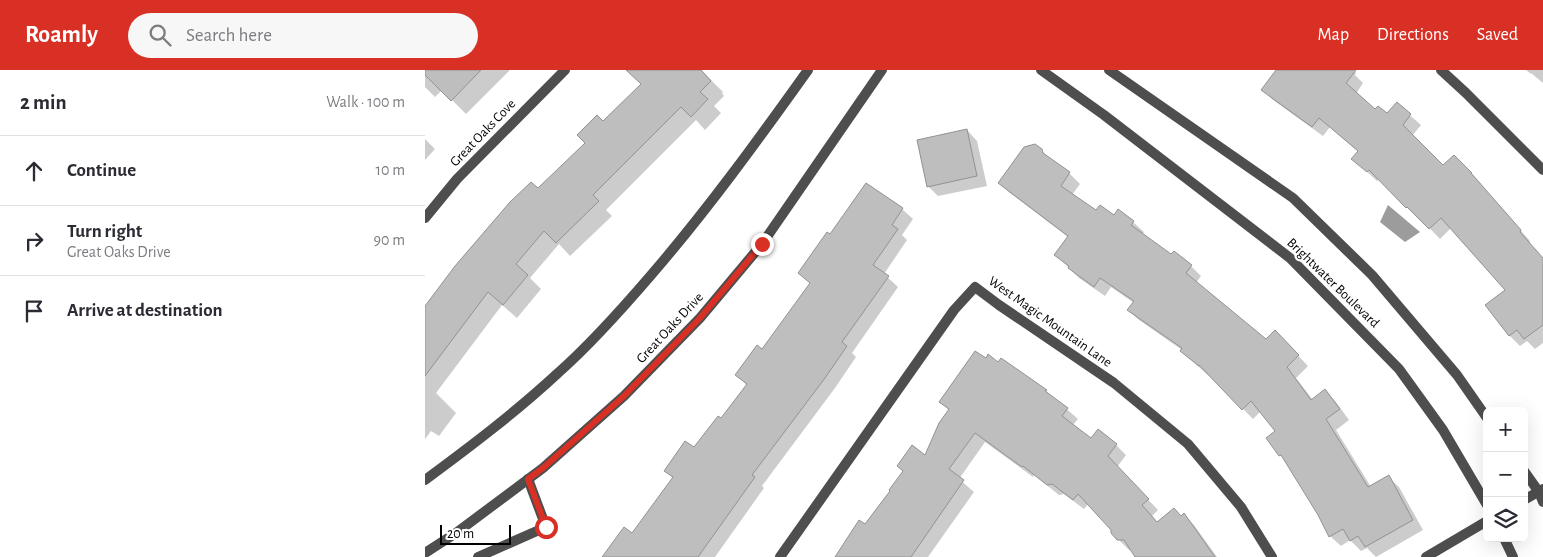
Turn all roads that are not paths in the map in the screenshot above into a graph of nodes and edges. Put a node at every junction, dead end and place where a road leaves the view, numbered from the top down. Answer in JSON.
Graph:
{"nodes":[{"id":1,"x":565,"y":70,"type":"edge"},
{"id":2,"x":808,"y":70,"type":"edge"},
{"id":3,"x":882,"y":70,"type":"edge"},
{"id":4,"x":1041,"y":70,"type":"edge"},
{"id":5,"x":1109,"y":70,"type":"edge"},
{"id":6,"x":1117,"y":70,"type":"edge"},
{"id":7,"x":1441,"y":70,"type":"edge"},
{"id":8,"x":1126,"y":82,"type":"junction"},
{"id":9,"x":1543,"y":170,"type":"edge"},
{"id":10,"x":425,"y":218,"type":"edge"},
{"id":11,"x":1483,"y":412,"type":"edge"},
{"id":12,"x":1528,"y":477,"type":"edge"},
{"id":13,"x":528,"y":479,"type":"junction"},
{"id":14,"x":425,"y":480,"type":"edge"},
{"id":15,"x":1541,"y":494,"type":"edge"},
{"id":16,"x":1483,"y":498,"type":"edge"},
{"id":17,"x":1528,"y":499,"type":"edge"},
{"id":18,"x":1483,"y":523,"type":"edge"},
{"id":19,"x":1506,"y":542,"type":"edge"},
{"id":20,"x":425,"y":553,"type":"edge"},
{"id":21,"x":478,"y":557,"type":"edge"},
{"id":22,"x":780,"y":557,"type":"edge"},
{"id":23,"x":1272,"y":557,"type":"edge"},
{"id":24,"x":1426,"y":557,"type":"edge"},
{"id":25,"x":1513,"y":557,"type":"edge"}],
"edges":[{"from":1,"to":10,"type":"street","name":"Great Oaks Cove"},
{"from":2,"to":14,"type":"street"},
{"from":3,"to":13,"type":"street","name":"Great Oaks Drive"},
{"from":4,"to":16,"type":"street","name":"Brightwater Boulevard"},
{"from":5,"to":8,"type":"street","name":"Brightwater Boulevard"},
{"from":6,"to":8,"type":"street"},
{"from":7,"to":9,"type":"street"},
{"from":8,"to":11,"type":"street","name":"Brightwater Boulevard"},
{"from":12,"to":15,"type":"street"},
{"from":13,"to":20,"type":"street","name":"Great Oaks Drive"},
{"from":13,"to":21,"type":"street"},
{"from":15,"to":17,"type":"street"},
{"from":18,"to":24,"type":"street"},
{"from":19,"to":25,"type":"street"},
{"from":22,"to":23,"type":"street","name":"West Magic Mountain Lane"}]}
